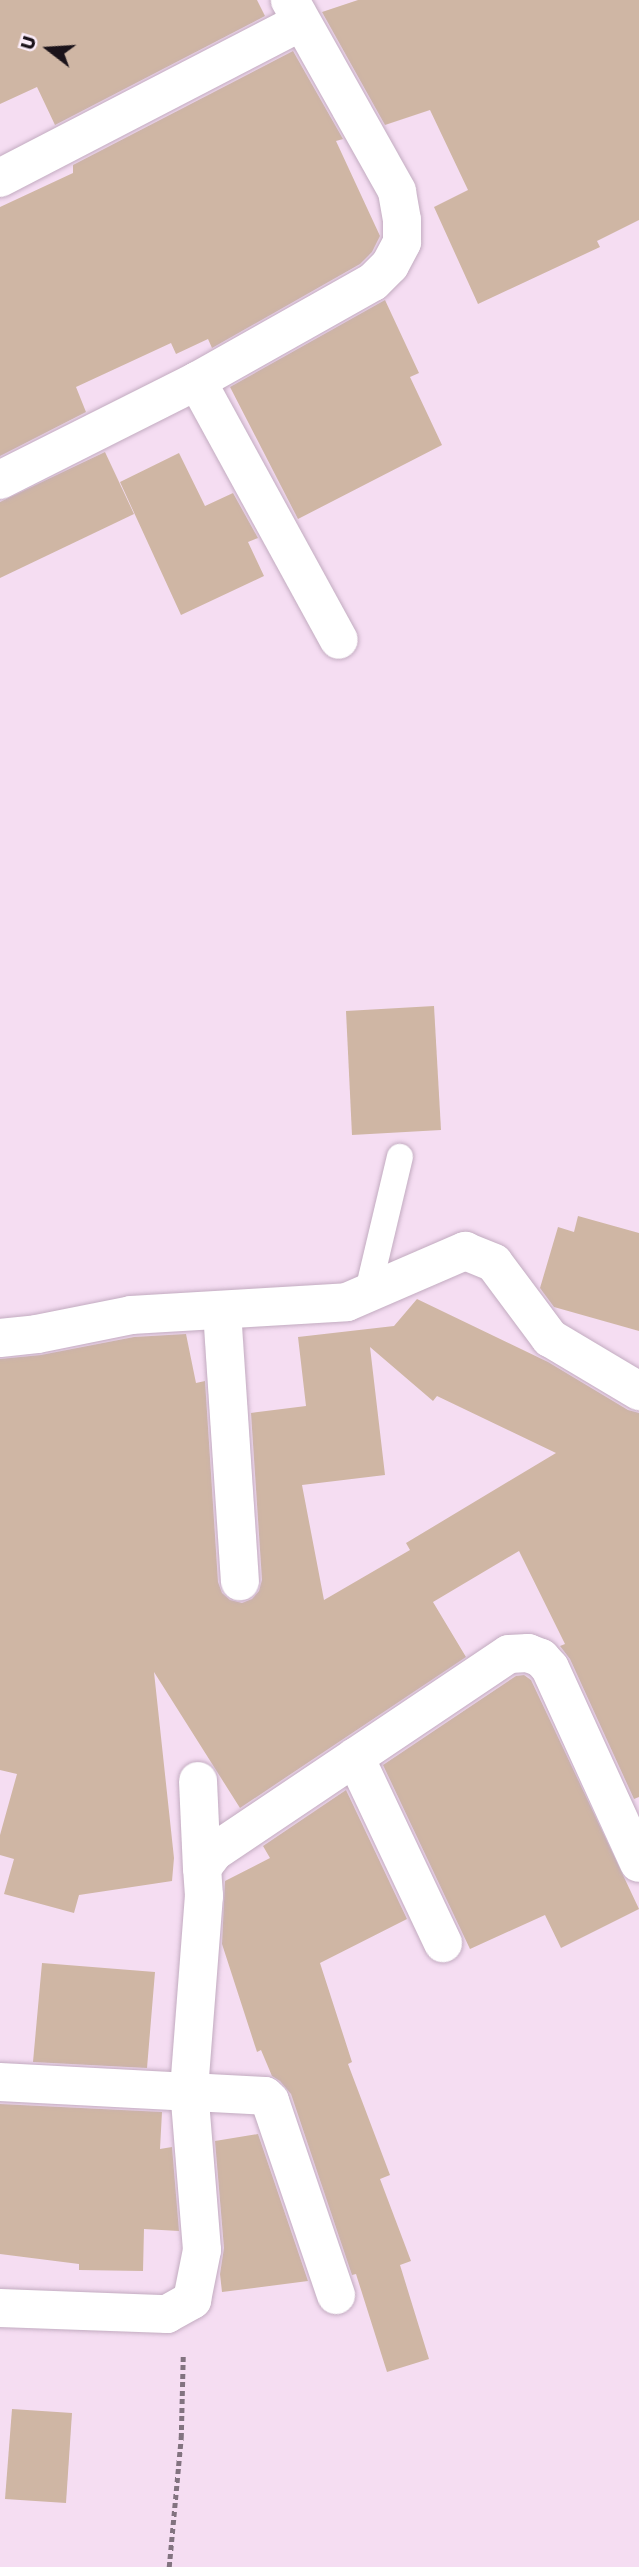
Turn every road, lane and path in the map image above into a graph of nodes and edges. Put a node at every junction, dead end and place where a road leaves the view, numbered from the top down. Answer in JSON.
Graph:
{"nodes":[{"id":1,"x":296,"y":11,"type":"edge"},
{"id":2,"x":0,"y":178,"type":"edge"},
{"id":3,"x":197,"y":382,"type":"junction"},
{"id":4,"x":0,"y":480,"type":"edge"},
{"id":5,"x":339,"y":640,"type":"dead end"},
{"id":6,"x":400,"y":1157,"type":"dead end"},
{"id":7,"x":367,"y":1295,"type":"junction"},
{"id":8,"x":222,"y":1311,"type":"junction"},
{"id":9,"x":0,"y":1338,"type":"edge"},
{"id":10,"x":639,"y":1391,"type":"edge"},
{"id":11,"x":240,"y":1581,"type":"dead end"},
{"id":12,"x":355,"y":1757,"type":"junction"},
{"id":13,"x":198,"y":1781,"type":"dead end"},
{"id":14,"x":639,"y":1863,"type":"edge"},
{"id":15,"x":202,"y":1868,"type":"junction"},
{"id":16,"x":443,"y":1943,"type":"dead end"},
{"id":17,"x":0,"y":2082,"type":"edge"},
{"id":18,"x":189,"y":2090,"type":"junction"},
{"id":19,"x":336,"y":2295,"type":"dead end"},
{"id":20,"x":185,"y":2304,"type":"junction"},
{"id":21,"x":0,"y":2308,"type":"edge"},
{"id":22,"x":169,"y":2567,"type":"edge"}],
"edges":[{"from":1,"to":2,"type":"street"},
{"from":1,"to":3,"type":"street"},
{"from":3,"to":4,"type":"street"},
{"from":3,"to":5,"type":"street"},
{"from":6,"to":7,"type":"lane"},
{"from":7,"to":8,"type":"street"},
{"from":7,"to":10,"type":"street"},
{"from":8,"to":9,"type":"street"},
{"from":8,"to":11,"type":"street"},
{"from":12,"to":14,"type":"street"},
{"from":12,"to":15,"type":"street"},
{"from":12,"to":16,"type":"street"},
{"from":13,"to":15,"type":"street"},
{"from":15,"to":18,"type":"street"},
{"from":17,"to":18,"type":"street"},
{"from":18,"to":19,"type":"street"},
{"from":18,"to":20,"type":"street"},
{"from":20,"to":21,"type":"street"},
{"from":20,"to":22,"type":"path"}]}
